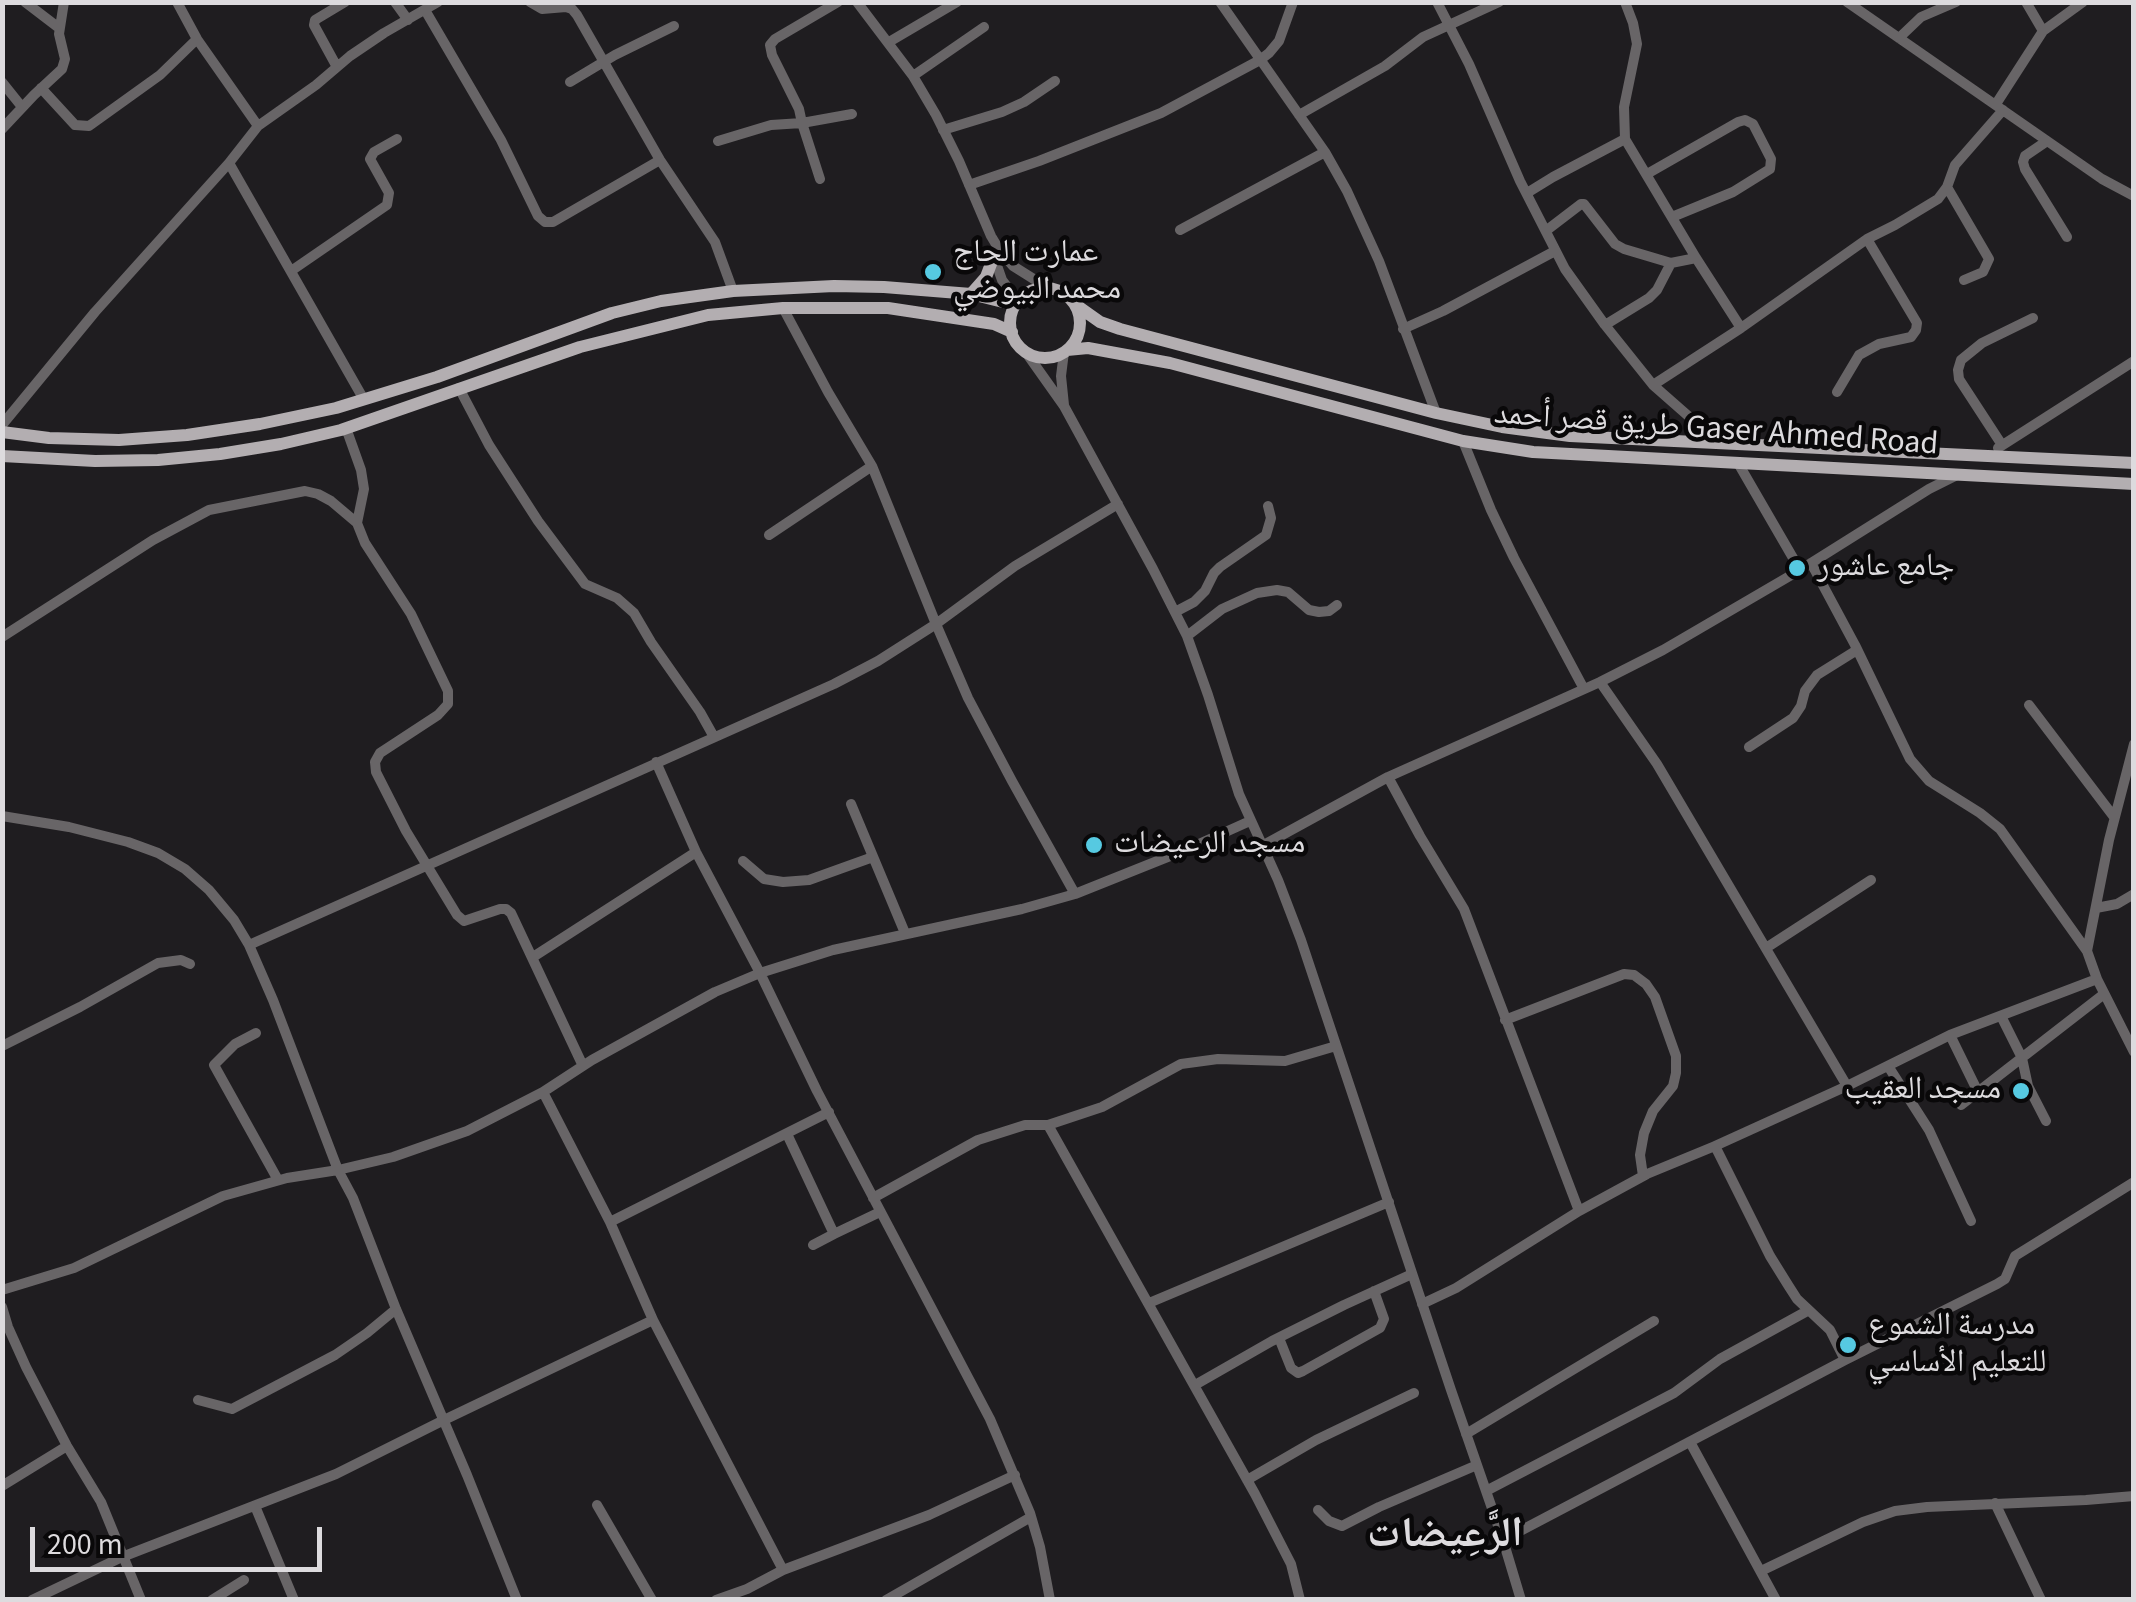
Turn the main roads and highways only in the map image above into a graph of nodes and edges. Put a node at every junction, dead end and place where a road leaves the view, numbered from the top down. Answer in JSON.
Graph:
{"nodes":[{"id":1,"x":994,"y":256,"type":"road end"},
{"id":2,"x":971,"y":294,"type":"junction"},
{"id":3,"x":1016,"y":303,"type":"junction"},
{"id":4,"x":1076,"y":305,"type":"junction"},
{"id":5,"x":1012,"y":332,"type":"junction"},
{"id":6,"x":1066,"y":351,"type":"junction"},
{"id":7,"x":2,"y":429,"type":"edge"},
{"id":8,"x":2,"y":456,"type":"edge"},
{"id":9,"x":2134,"y":463,"type":"edge"},
{"id":10,"x":2134,"y":484,"type":"edge"}],
"edges":[{"from":1,"to":2,"type":"main road"},
{"from":2,"to":3,"type":"main road"},
{"from":2,"to":7,"type":"main road"},
{"from":3,"to":4,"type":"main road"},
{"from":3,"to":5,"type":"main road"},
{"from":4,"to":6,"type":"main road"},
{"from":4,"to":9,"type":"main road","name":"طريق قصر أحمد Gaser Ahmed Road"},
{"from":5,"to":6,"type":"main road"},
{"from":5,"to":8,"type":"main road"},
{"from":6,"to":10,"type":"main road","name":"طريق قصر أحمد Gaser Ahmed Road"}]}
